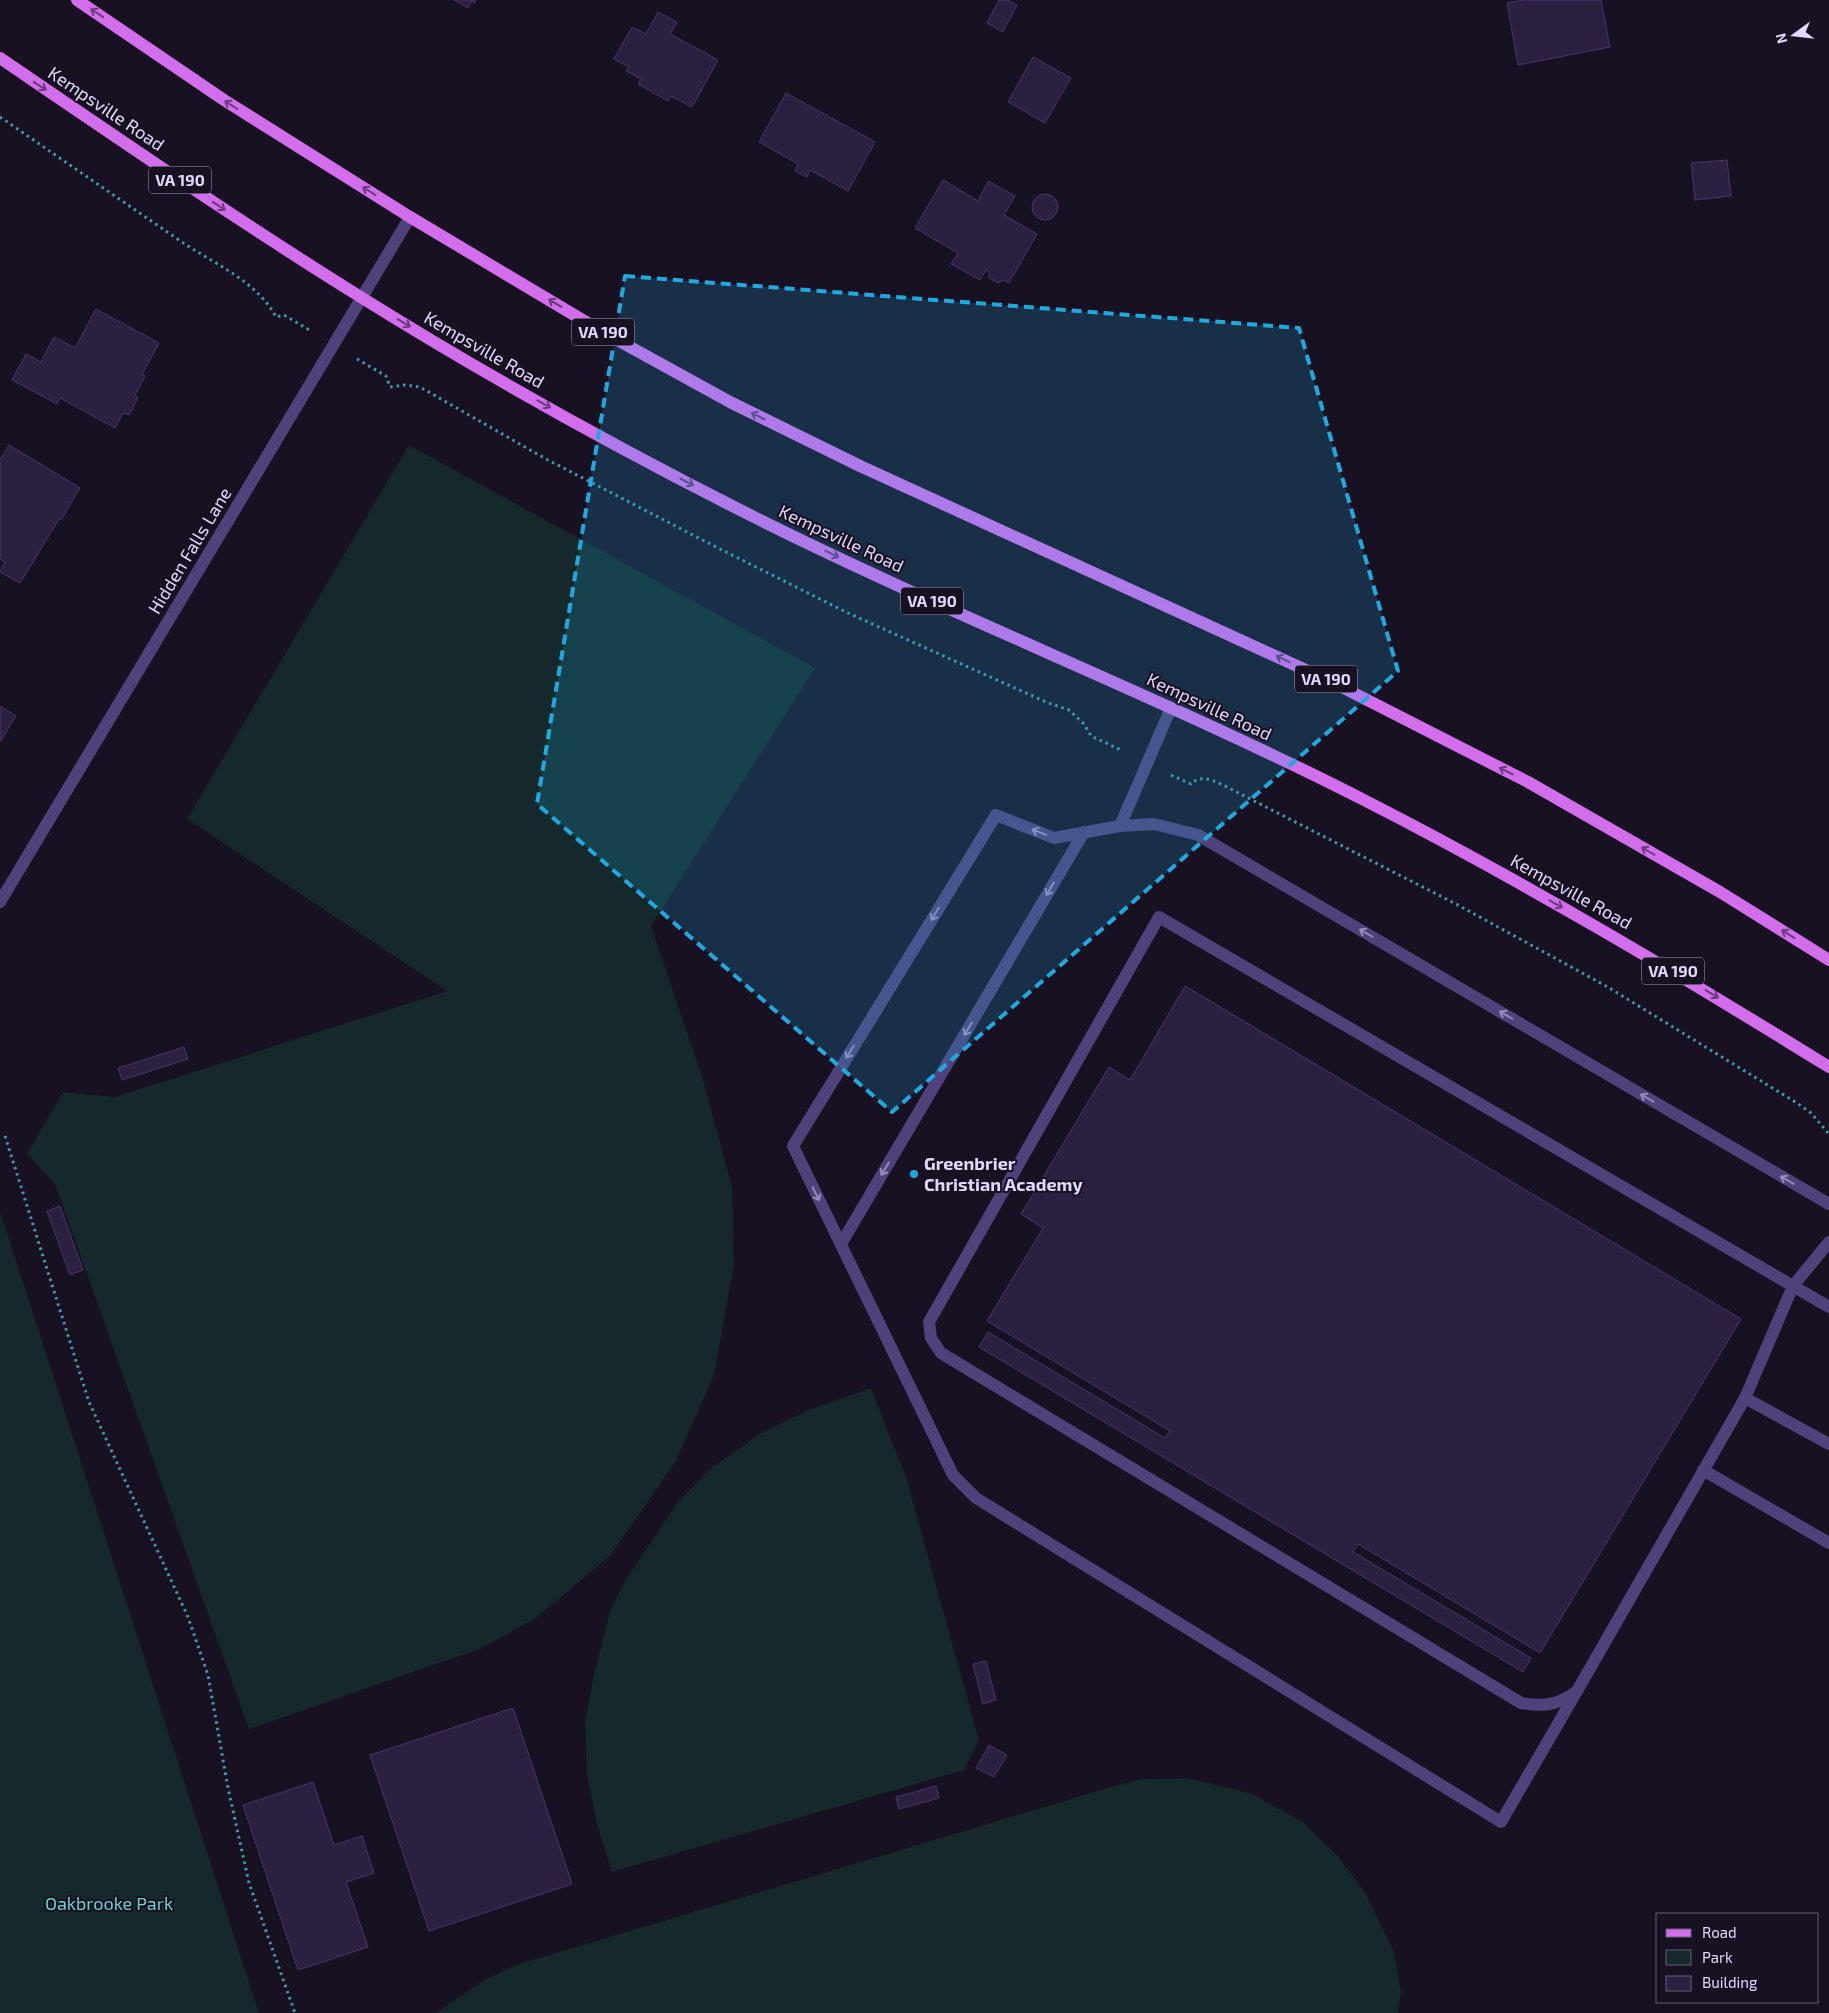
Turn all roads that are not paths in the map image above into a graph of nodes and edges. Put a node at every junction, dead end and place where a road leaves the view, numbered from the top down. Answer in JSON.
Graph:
{"nodes":[{"id":1,"x":77,"y":0,"type":"edge"},
{"id":2,"x":0,"y":58,"type":"edge"},
{"id":3,"x":410,"y":217,"type":"junction"},
{"id":4,"x":362,"y":298,"type":"junction"},
{"id":5,"x":1171,"y":708,"type":"junction"},
{"id":6,"x":1120,"y":826,"type":"junction"},
{"id":7,"x":1084,"y":832,"type":"junction"},
{"id":8,"x":0,"y":902,"type":"edge"},
{"id":9,"x":1829,"y":960,"type":"edge"},
{"id":10,"x":1829,"y":1066,"type":"edge"},
{"id":11,"x":1829,"y":1204,"type":"edge"},
{"id":12,"x":1829,"y":1242,"type":"edge"},
{"id":13,"x":841,"y":1244,"type":"junction"},
{"id":14,"x":1794,"y":1286,"type":"junction"},
{"id":15,"x":1829,"y":1307,"type":"edge"},
{"id":16,"x":1745,"y":1398,"type":"junction"},
{"id":17,"x":1829,"y":1444,"type":"edge"},
{"id":18,"x":1703,"y":1470,"type":"junction"},
{"id":19,"x":1829,"y":1543,"type":"edge"},
{"id":20,"x":1578,"y":1690,"type":"junction"}],
"edges":[{"from":3,"to":1,"type":"main road","number":"VA 190","one_way":true},
{"from":2,"to":4,"type":"main road","name":"Kempsville Road","number":"VA 190","one_way":true},
{"from":3,"to":4,"type":"street","name":"Hidden Falls Lane"},
{"from":9,"to":3,"type":"main road","number":"VA 190","one_way":true},
{"from":4,"to":5,"type":"main road","name":"Kempsville Road","number":"VA 190","one_way":true},
{"from":4,"to":8,"type":"street","name":"Hidden Falls Lane"},
{"from":5,"to":6,"type":"street"},
{"from":5,"to":10,"type":"main road","name":"Kempsville Road","number":"VA 190","one_way":true},
{"from":6,"to":7,"type":"street"},
{"from":11,"to":6,"type":"street","one_way":true},
{"from":7,"to":13,"type":"street","one_way":true},
{"from":7,"to":13,"type":"street","one_way":true},
{"from":12,"to":14,"type":"street"},
{"from":13,"to":20,"type":"street"},
{"from":14,"to":15,"type":"street"},
{"from":14,"to":16,"type":"street"},
{"from":14,"to":20,"type":"street"},
{"from":16,"to":17,"type":"street"},
{"from":16,"to":18,"type":"street"},
{"from":18,"to":19,"type":"street"},
{"from":18,"to":20,"type":"street"}]}
